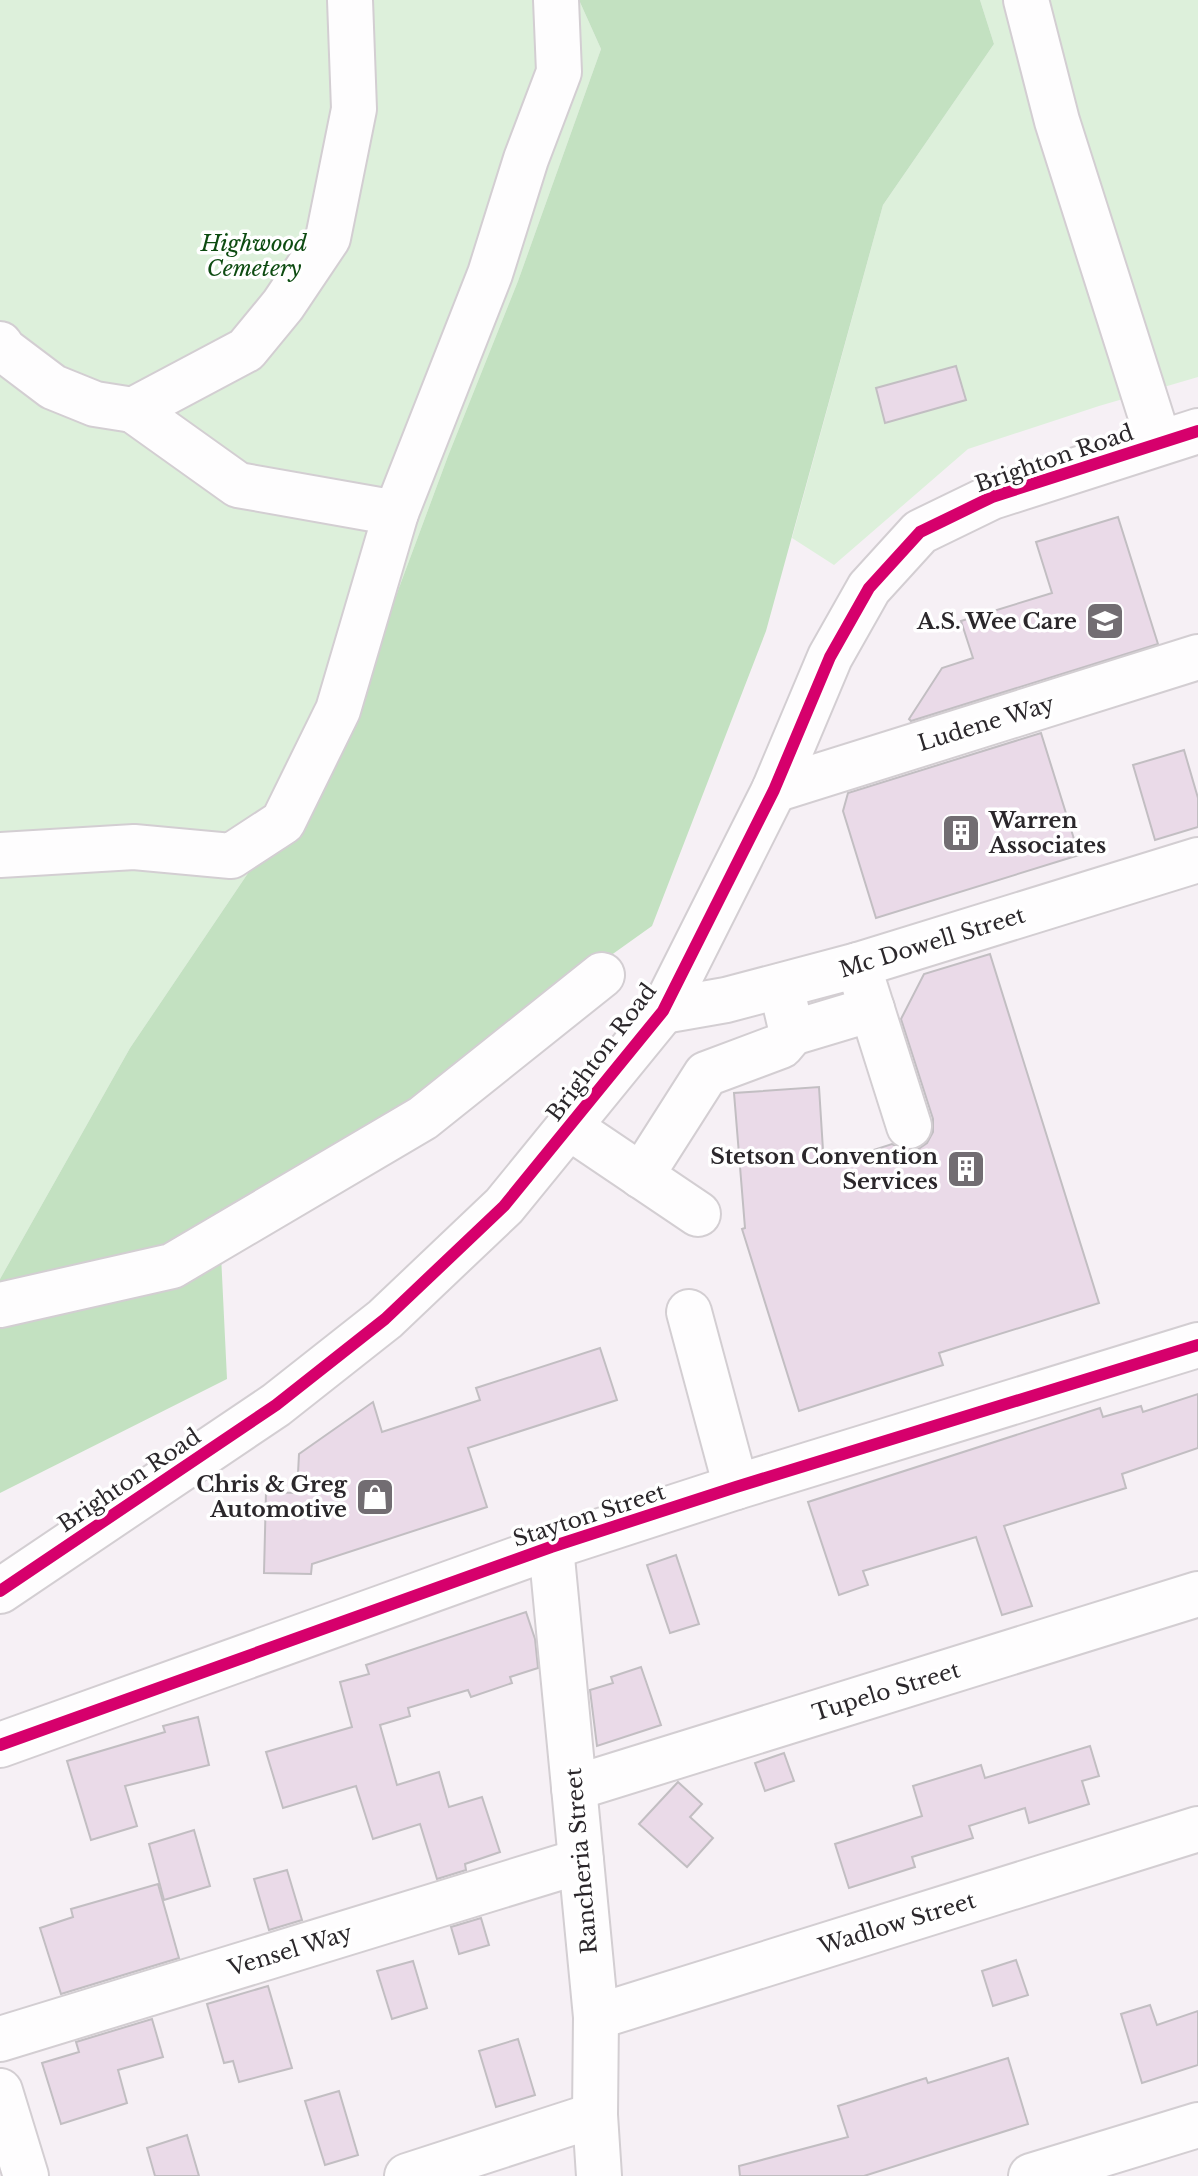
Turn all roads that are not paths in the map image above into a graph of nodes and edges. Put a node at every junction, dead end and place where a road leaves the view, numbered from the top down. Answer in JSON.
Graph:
{"nodes":[{"id":1,"x":350,"y":0,"type":"edge"},
{"id":2,"x":556,"y":0,"type":"edge"},
{"id":3,"x":1026,"y":0,"type":"edge"},
{"id":4,"x":0,"y":344,"type":"edge"},
{"id":5,"x":133,"y":410,"type":"junction"},
{"id":6,"x":1179,"y":437,"type":"edge"},
{"id":7,"x":396,"y":513,"type":"junction"},
{"id":8,"x":1198,"y":657,"type":"edge"},
{"id":9,"x":774,"y":790,"type":"junction"},
{"id":10,"x":0,"y":855,"type":"edge"},
{"id":11,"x":1198,"y":860,"type":"edge"},
{"id":12,"x":858,"y":965,"type":"junction"},
{"id":13,"x":602,"y":975,"type":"dead end"},
{"id":14,"x":781,"y":986,"type":"junction"},
{"id":15,"x":872,"y":1009,"type":"junction"},
{"id":16,"x":663,"y":1011,"type":"junction"},
{"id":17,"x":792,"y":1033,"type":"junction"},
{"id":18,"x":909,"y":1126,"type":"dead end"},
{"id":19,"x":569,"y":1127,"type":"junction"},
{"id":20,"x":641,"y":1176,"type":"junction"},
{"id":21,"x":698,"y":1214,"type":"dead end"},
{"id":22,"x":0,"y":1305,"type":"edge"},
{"id":23,"x":689,"y":1312,"type":"dead end"},
{"id":24,"x":1198,"y":1345,"type":"edge"},
{"id":25,"x":736,"y":1487,"type":"junction"},
{"id":26,"x":551,"y":1547,"type":"junction"},
{"id":27,"x":0,"y":1591,"type":"edge"},
{"id":28,"x":1198,"y":1594,"type":"edge"},
{"id":29,"x":0,"y":1745,"type":"edge"},
{"id":30,"x":574,"y":1788,"type":"junction"},
{"id":31,"x":1198,"y":1829,"type":"edge"},
{"id":32,"x":581,"y":1861,"type":"junction"},
{"id":33,"x":596,"y":2017,"type":"junction"},
{"id":34,"x":0,"y":2039,"type":"edge"},
{"id":35,"x":0,"y":2091,"type":"edge"},
{"id":36,"x":595,"y":2115,"type":"junction"},
{"id":37,"x":1198,"y":2125,"type":"edge"},
{"id":38,"x":26,"y":2176,"type":"edge"},
{"id":39,"x":407,"y":2176,"type":"edge"},
{"id":40,"x":599,"y":2176,"type":"edge"},
{"id":41,"x":1031,"y":2176,"type":"edge"}],
"edges":[{"from":1,"to":5,"type":"street"},
{"from":2,"to":7,"type":"street"},
{"from":3,"to":6,"type":"street"},
{"from":4,"to":5,"type":"street"},
{"from":5,"to":7,"type":"street"},
{"from":6,"to":9,"type":"street","name":"Brighton Road"},
{"from":7,"to":10,"type":"street"},
{"from":8,"to":9,"type":"street","name":"Ludene Way"},
{"from":9,"to":16,"type":"street","name":"Brighton Road"},
{"from":11,"to":12,"type":"street","name":"Mc Dowell Street"},
{"from":12,"to":14,"type":"street","name":"Mc Dowell Street"},
{"from":12,"to":15,"type":"street"},
{"from":13,"to":22,"type":"street"},
{"from":14,"to":16,"type":"street","name":"Mc Dowell Street"},
{"from":14,"to":17,"type":"street"},
{"from":15,"to":17,"type":"street"},
{"from":15,"to":18,"type":"street"},
{"from":16,"to":19,"type":"street","name":"Brighton Road"},
{"from":17,"to":20,"type":"street"},
{"from":19,"to":20,"type":"street"},
{"from":19,"to":27,"type":"street","name":"Brighton Road"},
{"from":20,"to":21,"type":"street"},
{"from":23,"to":25,"type":"street"},
{"from":24,"to":25,"type":"street","name":"Stayton Street"},
{"from":25,"to":26,"type":"street","name":"Stayton Street"},
{"from":26,"to":29,"type":"street","name":"Stayton Street"},
{"from":26,"to":30,"type":"street","name":"Rancheria Street"},
{"from":28,"to":30,"type":"street","name":"Tupelo Street"},
{"from":30,"to":32,"type":"street","name":"Rancheria Street"},
{"from":31,"to":33,"type":"street","name":"Wadlow Street"},
{"from":32,"to":33,"type":"street","name":"Rancheria Street"},
{"from":32,"to":34,"type":"street","name":"Vensel Way"},
{"from":33,"to":36,"type":"street","name":"Rancheria Street"},
{"from":35,"to":38,"type":"street"},
{"from":36,"to":39,"type":"street"},
{"from":36,"to":40,"type":"street","name":"Rancheria Street"},
{"from":37,"to":41,"type":"street"}]}
